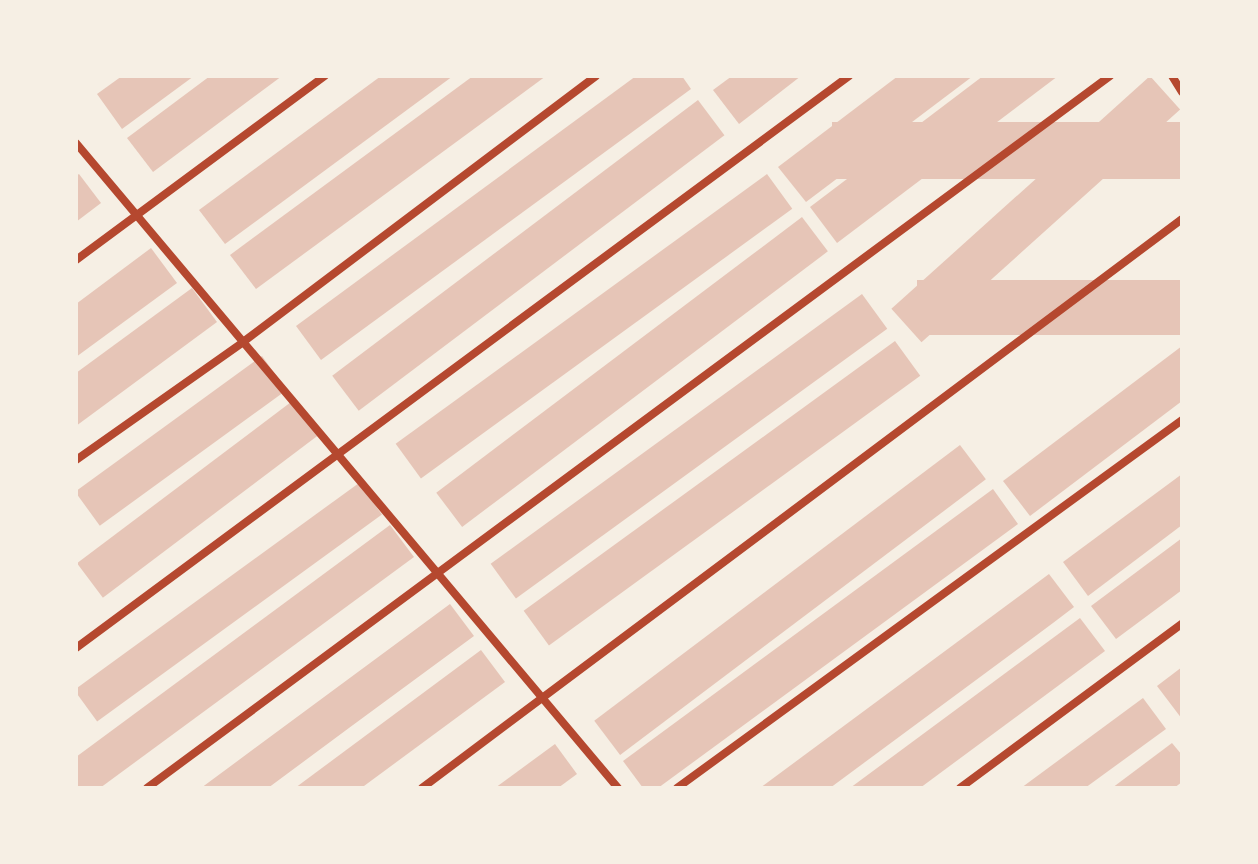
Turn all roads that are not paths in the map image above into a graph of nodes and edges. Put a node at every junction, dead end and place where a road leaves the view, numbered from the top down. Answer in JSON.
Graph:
{"nodes":[{"id":1,"x":325,"y":76,"type":"edge"},
{"id":2,"x":596,"y":76,"type":"edge"},
{"id":3,"x":849,"y":76,"type":"edge"},
{"id":4,"x":1110,"y":76,"type":"edge"},
{"id":5,"x":1172,"y":76,"type":"edge"},
{"id":6,"x":1182,"y":92,"type":"edge"},
{"id":7,"x":76,"y":143,"type":"edge"},
{"id":8,"x":136,"y":216,"type":"junction"},
{"id":9,"x":1182,"y":219,"type":"edge"},
{"id":10,"x":76,"y":260,"type":"edge"},
{"id":11,"x":243,"y":342,"type":"junction"},
{"id":12,"x":1182,"y":420,"type":"edge"},
{"id":13,"x":337,"y":456,"type":"junction"},
{"id":14,"x":76,"y":460,"type":"edge"},
{"id":15,"x":436,"y":575,"type":"junction"},
{"id":16,"x":1182,"y":624,"type":"edge"},
{"id":17,"x":76,"y":648,"type":"edge"},
{"id":18,"x":546,"y":695,"type":"junction"},
{"id":19,"x":147,"y":788,"type":"edge"},
{"id":20,"x":422,"y":788,"type":"edge"},
{"id":21,"x":618,"y":788,"type":"edge"},
{"id":22,"x":677,"y":788,"type":"edge"},
{"id":23,"x":960,"y":788,"type":"edge"}],
"edges":[{"from":1,"to":8,"type":"street"},
{"from":2,"to":11,"type":"street"},
{"from":3,"to":13,"type":"street"},
{"from":4,"to":15,"type":"street"},
{"from":5,"to":6,"type":"street"},
{"from":7,"to":8,"type":"street"},
{"from":8,"to":10,"type":"street"},
{"from":8,"to":11,"type":"street"},
{"from":9,"to":18,"type":"street"},
{"from":11,"to":13,"type":"street"},
{"from":11,"to":14,"type":"street"},
{"from":12,"to":22,"type":"street"},
{"from":13,"to":15,"type":"street"},
{"from":13,"to":17,"type":"street"},
{"from":15,"to":18,"type":"street"},
{"from":15,"to":19,"type":"street"},
{"from":16,"to":23,"type":"street"},
{"from":18,"to":20,"type":"street"},
{"from":18,"to":21,"type":"street"}]}
